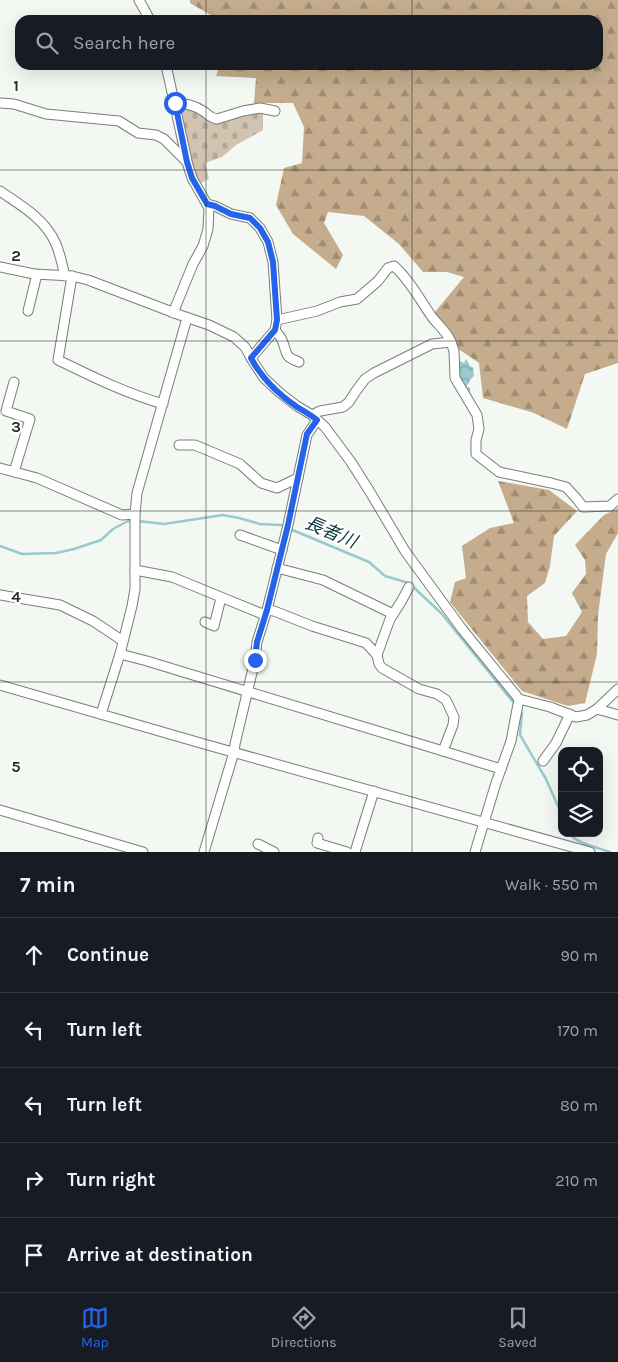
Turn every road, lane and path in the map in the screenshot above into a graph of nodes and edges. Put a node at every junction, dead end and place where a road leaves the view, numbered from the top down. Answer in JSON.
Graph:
{"nodes":[{"id":1,"x":140,"y":0,"type":"edge"},
{"id":2,"x":148,"y":15,"type":"edge"},
{"id":3,"x":167,"y":70,"type":"edge"},
{"id":4,"x":0,"y":103,"type":"edge"},
{"id":5,"x":175,"y":103,"type":"junction"},
{"id":6,"x":275,"y":112,"type":"dead end"},
{"id":7,"x":187,"y":162,"type":"junction"},
{"id":8,"x":0,"y":191,"type":"edge"},
{"id":9,"x":207,"y":204,"type":"junction"},
{"id":10,"x":0,"y":267,"type":"edge"},
{"id":11,"x":37,"y":274,"type":"junction"},
{"id":12,"x":69,"y":276,"type":"junction"},
{"id":13,"x":28,"y":310,"type":"dead end"},
{"id":14,"x":173,"y":313,"type":"junction"},
{"id":15,"x":187,"y":318,"type":"junction"},
{"id":16,"x":277,"y":320,"type":"junction"},
{"id":17,"x":275,"y":330,"type":"junction"},
{"id":18,"x":451,"y":342,"type":"junction"},
{"id":19,"x":251,"y":358,"type":"junction"},
{"id":20,"x":299,"y":362,"type":"dead end"},
{"id":21,"x":14,"y":382,"type":"dead end"},
{"id":22,"x":163,"y":404,"type":"junction"},
{"id":23,"x":314,"y":418,"type":"junction"},
{"id":24,"x":179,"y":444,"type":"dead end"},
{"id":25,"x":0,"y":468,"type":"edge"},
{"id":26,"x":14,"y":472,"type":"junction"},
{"id":27,"x":298,"y":478,"type":"junction"},
{"id":28,"x":618,"y":500,"type":"edge"},
{"id":29,"x":135,"y":518,"type":"junction"},
{"id":30,"x":240,"y":535,"type":"dead end"},
{"id":31,"x":282,"y":550,"type":"junction"},
{"id":32,"x":277,"y":568,"type":"junction"},
{"id":33,"x":135,"y":570,"type":"junction"},
{"id":34,"x":409,"y":587,"type":"dead end"},
{"id":35,"x":0,"y":595,"type":"edge"},
{"id":36,"x":222,"y":598,"type":"junction"},
{"id":37,"x":266,"y":612,"type":"junction"},
{"id":38,"x":393,"y":614,"type":"junction"},
{"id":39,"x":204,"y":622,"type":"dead end"},
{"id":40,"x":123,"y":641,"type":"junction"},
{"id":41,"x":120,"y":654,"type":"junction"},
{"id":42,"x":377,"y":655,"type":"junction"},
{"id":43,"x":0,"y":684,"type":"edge"},
{"id":44,"x":618,"y":689,"type":"edge"},
{"id":45,"x":248,"y":691,"type":"junction"},
{"id":46,"x":519,"y":700,"type":"junction"},
{"id":47,"x":597,"y":710,"type":"junction"},
{"id":48,"x":101,"y":714,"type":"junction"},
{"id":49,"x":570,"y":714,"type":"junction"},
{"id":50,"x":618,"y":715,"type":"edge"},
{"id":51,"x":443,"y":751,"type":"junction"},
{"id":52,"x":234,"y":752,"type":"junction"},
{"id":53,"x":543,"y":761,"type":"dead end"},
{"id":54,"x":501,"y":769,"type":"junction"},
{"id":55,"x":374,"y":791,"type":"junction"},
{"id":56,"x":0,"y":810,"type":"edge"},
{"id":57,"x":484,"y":822,"type":"junction"},
{"id":58,"x":318,"y":838,"type":"dead end"},
{"id":59,"x":258,"y":844,"type":"dead end"},
{"id":60,"x":577,"y":850,"type":"edge"},
{"id":61,"x":143,"y":852,"type":"edge"},
{"id":62,"x":204,"y":852,"type":"edge"},
{"id":63,"x":274,"y":852,"type":"edge"},
{"id":64,"x":347,"y":852,"type":"edge"},
{"id":65,"x":355,"y":852,"type":"edge"},
{"id":66,"x":475,"y":852,"type":"edge"},
{"id":67,"x":590,"y":852,"type":"edge"}],
"edges":[{"from":1,"to":2,"type":"street"},
{"from":3,"to":5,"type":"street"},
{"from":4,"to":7,"type":"street"},
{"from":5,"to":6,"type":"street"},
{"from":5,"to":7,"type":"street"},
{"from":7,"to":9,"type":"street"},
{"from":8,"to":12,"type":"street"},
{"from":9,"to":14,"type":"street"},
{"from":9,"to":16,"type":"street"},
{"from":10,"to":11,"type":"street"},
{"from":11,"to":12,"type":"street"},
{"from":11,"to":13,"type":"street"},
{"from":12,"to":14,"type":"street"},
{"from":12,"to":22,"type":"street"},
{"from":14,"to":15,"type":"street"},
{"from":15,"to":19,"type":"street"},
{"from":15,"to":22,"type":"street"},
{"from":16,"to":17,"type":"street"},
{"from":16,"to":18,"type":"street"},
{"from":17,"to":19,"type":"street"},
{"from":17,"to":20,"type":"street"},
{"from":18,"to":23,"type":"street"},
{"from":18,"to":28,"type":"street"},
{"from":19,"to":23,"type":"street"},
{"from":21,"to":26,"type":"street"},
{"from":22,"to":29,"type":"street"},
{"from":23,"to":27,"type":"street"},
{"from":23,"to":46,"type":"street"},
{"from":24,"to":27,"type":"street"},
{"from":25,"to":26,"type":"street"},
{"from":26,"to":29,"type":"street"},
{"from":27,"to":31,"type":"street"},
{"from":29,"to":33,"type":"street"},
{"from":30,"to":31,"type":"street"},
{"from":31,"to":32,"type":"street"},
{"from":32,"to":37,"type":"street"},
{"from":32,"to":38,"type":"street"},
{"from":33,"to":36,"type":"street"},
{"from":33,"to":40,"type":"street"},
{"from":34,"to":38,"type":"street"},
{"from":35,"to":40,"type":"street"},
{"from":36,"to":37,"type":"street"},
{"from":36,"to":39,"type":"street"},
{"from":37,"to":42,"type":"street"},
{"from":37,"to":45,"type":"street"},
{"from":38,"to":42,"type":"street"},
{"from":40,"to":41,"type":"street"},
{"from":41,"to":45,"type":"street"},
{"from":41,"to":48,"type":"street"},
{"from":42,"to":51,"type":"street"},
{"from":43,"to":48,"type":"street"},
{"from":44,"to":47,"type":"street"},
{"from":45,"to":51,"type":"street"},
{"from":45,"to":52,"type":"street"},
{"from":46,"to":49,"type":"street"},
{"from":46,"to":54,"type":"street"},
{"from":47,"to":49,"type":"street"},
{"from":47,"to":50,"type":"street"},
{"from":48,"to":52,"type":"street"},
{"from":49,"to":53,"type":"street"},
{"from":51,"to":54,"type":"street"},
{"from":52,"to":55,"type":"street"},
{"from":52,"to":62,"type":"street"},
{"from":54,"to":57,"type":"street"},
{"from":55,"to":57,"type":"street"},
{"from":55,"to":65,"type":"street"},
{"from":56,"to":61,"type":"street"},
{"from":57,"to":60,"type":"street"},
{"from":57,"to":66,"type":"street"},
{"from":58,"to":64,"type":"street"},
{"from":59,"to":63,"type":"street"},
{"from":60,"to":67,"type":"street"}]}
